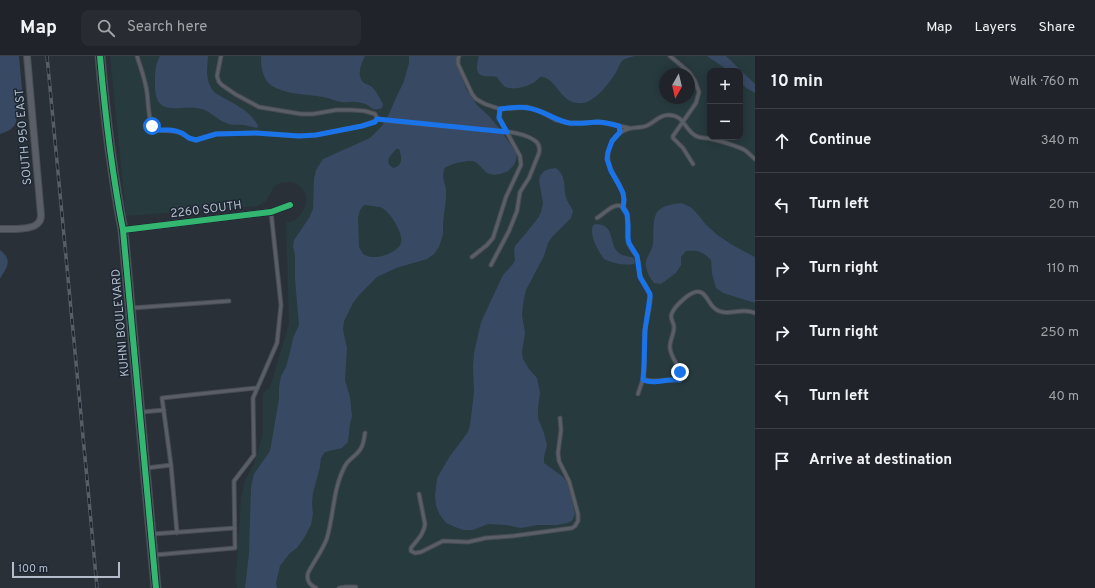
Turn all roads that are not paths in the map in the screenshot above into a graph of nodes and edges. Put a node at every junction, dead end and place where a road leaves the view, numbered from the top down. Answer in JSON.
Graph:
{"nodes":[{"id":1,"x":27,"y":56,"type":"edge"},
{"id":2,"x":100,"y":56,"type":"edge"},
{"id":3,"x":137,"y":56,"type":"edge"},
{"id":4,"x":221,"y":56,"type":"edge"},
{"id":5,"x":459,"y":56,"type":"edge"},
{"id":6,"x":670,"y":56,"type":"edge"},
{"id":7,"x":500,"y":109,"type":"junction"},
{"id":8,"x":377,"y":119,"type":"junction"},
{"id":9,"x":683,"y":121,"type":"junction"},
{"id":10,"x":619,"y":126,"type":"junction"},
{"id":11,"x":629,"y":128,"type":"junction"},
{"id":12,"x":507,"y":132,"type":"junction"},
{"id":13,"x":620,"y":132,"type":"junction"},
{"id":14,"x":755,"y":159,"type":"edge"},
{"id":15,"x":693,"y":164,"type":"dead end"},
{"id":16,"x":290,"y":205,"type":"dead end"},
{"id":17,"x":623,"y":208,"type":"junction"},
{"id":18,"x":271,"y":212,"type":"junction"},
{"id":19,"x":597,"y":218,"type":"dead end"},
{"id":20,"x":0,"y":229,"type":"edge"},
{"id":21,"x":123,"y":230,"type":"junction"},
{"id":22,"x":472,"y":257,"type":"dead end"},
{"id":23,"x":491,"y":265,"type":"dead end"},
{"id":24,"x":228,"y":301,"type":"dead end"},
{"id":25,"x":130,"y":308,"type":"junction"},
{"id":26,"x":755,"y":313,"type":"edge"},
{"id":27,"x":643,"y":380,"type":"junction"},
{"id":28,"x":257,"y":388,"type":"junction"},
{"id":29,"x":638,"y":394,"type":"dead end"},
{"id":30,"x":164,"y":410,"type":"junction"},
{"id":31,"x":140,"y":412,"type":"junction"},
{"id":32,"x":560,"y":418,"type":"dead end"},
{"id":33,"x":365,"y":433,"type":"dead end"},
{"id":34,"x":171,"y":465,"type":"junction"},
{"id":35,"x":145,"y":468,"type":"junction"},
{"id":36,"x":419,"y":494,"type":"dead end"},
{"id":37,"x":235,"y":528,"type":"junction"},
{"id":38,"x":177,"y":533,"type":"junction"},
{"id":39,"x":151,"y":534,"type":"junction"},
{"id":40,"x":153,"y":555,"type":"junction"},
{"id":41,"x":356,"y":587,"type":"edge"},
{"id":42,"x":156,"y":588,"type":"edge"},
{"id":43,"x":316,"y":588,"type":"edge"},
{"id":44,"x":339,"y":588,"type":"edge"}],
"edges":[{"from":1,"to":20,"type":"street","name":"SOUTH 950 EAST"},
{"from":2,"to":21,"type":"street","name":"KUHNI BOULEVARD"},
{"from":3,"to":8,"type":"lane"},
{"from":4,"to":8,"type":"lane"},
{"from":5,"to":7,"type":"lane"},
{"from":6,"to":9,"type":"lane"},
{"from":7,"to":10,"type":"lane"},
{"from":7,"to":12,"type":"lane"},
{"from":8,"to":12,"type":"lane"},
{"from":9,"to":11,"type":"lane"},
{"from":9,"to":14,"type":"lane"},
{"from":9,"to":15,"type":"lane"},
{"from":10,"to":11,"type":"lane"},
{"from":10,"to":13,"type":"lane"},
{"from":11,"to":13,"type":"lane"},
{"from":12,"to":22,"type":"lane"},
{"from":12,"to":23,"type":"lane"},
{"from":13,"to":17,"type":"lane"},
{"from":16,"to":18,"type":"street","name":"2260 SOUTH"},
{"from":17,"to":19,"type":"lane"},
{"from":17,"to":27,"type":"lane"},
{"from":18,"to":21,"type":"street","name":"2260 SOUTH"},
{"from":18,"to":28,"type":"lane"},
{"from":21,"to":25,"type":"street","name":"KUHNI BOULEVARD"},
{"from":24,"to":25,"type":"lane"},
{"from":25,"to":31,"type":"street","name":"KUHNI BOULEVARD"},
{"from":26,"to":27,"type":"lane"},
{"from":27,"to":29,"type":"lane"},
{"from":28,"to":30,"type":"lane"},
{"from":28,"to":37,"type":"lane"},
{"from":30,"to":31,"type":"lane"},
{"from":30,"to":34,"type":"lane"},
{"from":31,"to":35,"type":"street","name":"KUHNI BOULEVARD"},
{"from":32,"to":36,"type":"lane"},
{"from":33,"to":43,"type":"lane"},
{"from":34,"to":35,"type":"lane"},
{"from":34,"to":38,"type":"lane"},
{"from":35,"to":39,"type":"street","name":"KUHNI BOULEVARD"},
{"from":37,"to":38,"type":"lane"},
{"from":37,"to":40,"type":"lane"},
{"from":38,"to":39,"type":"lane"},
{"from":39,"to":40,"type":"street","name":"KUHNI BOULEVARD"},
{"from":40,"to":42,"type":"street","name":"KUHNI BOULEVARD"},
{"from":41,"to":44,"type":"lane"}]}
